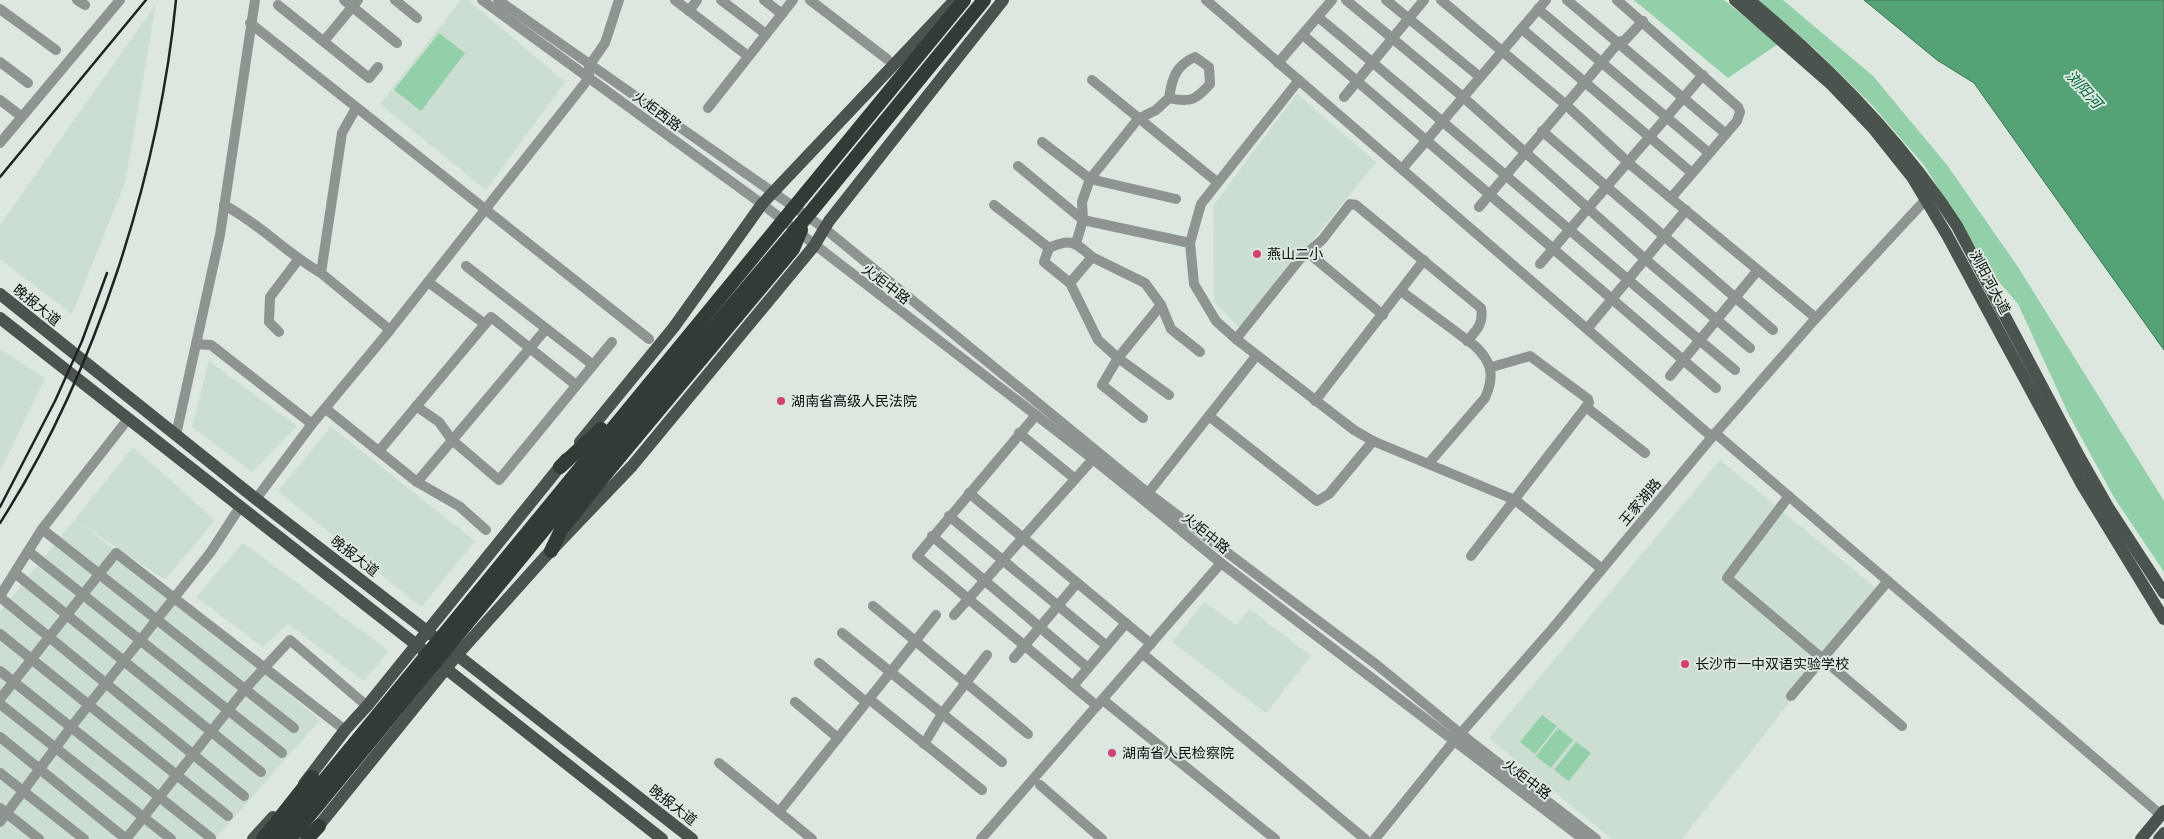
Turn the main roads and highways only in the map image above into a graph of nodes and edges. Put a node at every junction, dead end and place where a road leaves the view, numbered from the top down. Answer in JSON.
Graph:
{"nodes":[{"id":1,"x":955,"y":0,"type":"edge"},
{"id":2,"x":964,"y":0,"type":"edge"},
{"id":3,"x":984,"y":0,"type":"edge"},
{"id":4,"x":1003,"y":0,"type":"edge"},
{"id":5,"x":1735,"y":0,"type":"edge"},
{"id":6,"x":1749,"y":0,"type":"edge"},
{"id":7,"x":1930,"y":195,"type":"junction"},
{"id":8,"x":794,"y":208,"type":"junction"},
{"id":9,"x":809,"y":214,"type":"junction"},
{"id":10,"x":0,"y":294,"type":"edge"},
{"id":11,"x":0,"y":318,"type":"edge"},
{"id":12,"x":560,"y":467,"type":"junction"},
{"id":13,"x":551,"y":551,"type":"junction"},
{"id":14,"x":2164,"y":593,"type":"edge"},
{"id":15,"x":2164,"y":619,"type":"edge"},
{"id":16,"x":428,"y":632,"type":"junction"},
{"id":17,"x":417,"y":645,"type":"junction"},
{"id":18,"x":457,"y":655,"type":"junction"},
{"id":19,"x":446,"y":669,"type":"junction"},
{"id":20,"x":312,"y":777,"type":"junction"},
{"id":21,"x":2163,"y":813,"type":"edge"},
{"id":22,"x":319,"y":826,"type":"joint"},
{"id":23,"x":2164,"y":833,"type":"edge"},
{"id":24,"x":269,"y":837,"type":"edge"},
{"id":25,"x":253,"y":839,"type":"edge"},
{"id":26,"x":290,"y":839,"type":"edge"},
{"id":27,"x":308,"y":839,"type":"edge"},
{"id":28,"x":662,"y":839,"type":"edge"},
{"id":29,"x":692,"y":839,"type":"edge"},
{"id":30,"x":2141,"y":839,"type":"edge"},
{"id":31,"x":2159,"y":839,"type":"edge"}],
"edges":[{"from":1,"to":12,"type":"main road"},
{"from":2,"to":8,"type":"highway","bridge":true},
{"from":3,"to":9,"type":"highway","bridge":true},
{"from":4,"to":13,"type":"main road"},
{"from":5,"to":7,"type":"main road","name":"浏阳河大道"},
{"from":6,"to":7,"type":"main road","name":"浏阳河大道"},
{"from":7,"to":14,"type":"main road","name":"浏阳河大道"},
{"from":7,"to":15,"type":"main road","name":"浏阳河大道"},
{"from":8,"to":12,"type":"highway","bridge":true},
{"from":8,"to":24,"type":"highway","bridge":true},
{"from":9,"to":13,"type":"highway","bridge":true},
{"from":9,"to":26,"type":"highway","bridge":true},
{"from":10,"to":16,"type":"main road","name":"晚报大道"},
{"from":11,"to":17,"type":"main road"},
{"from":12,"to":16,"type":"main road"},
{"from":13,"to":18,"type":"main road"},
{"from":16,"to":17,"type":"main road"},
{"from":16,"to":18,"type":"main road","name":"晚报大道"},
{"from":17,"to":19,"type":"main road"},
{"from":17,"to":20,"type":"main road"},
{"from":18,"to":19,"type":"main road"},
{"from":18,"to":29,"type":"main road","name":"晚报大道"},
{"from":19,"to":22,"type":"main road"},
{"from":19,"to":28,"type":"main road"},
{"from":20,"to":24,"type":"highway"},
{"from":20,"to":25,"type":"main road"},
{"from":21,"to":30,"type":"main road"},
{"from":22,"to":27,"type":"highway"},
{"from":23,"to":31,"type":"main road"}]}
